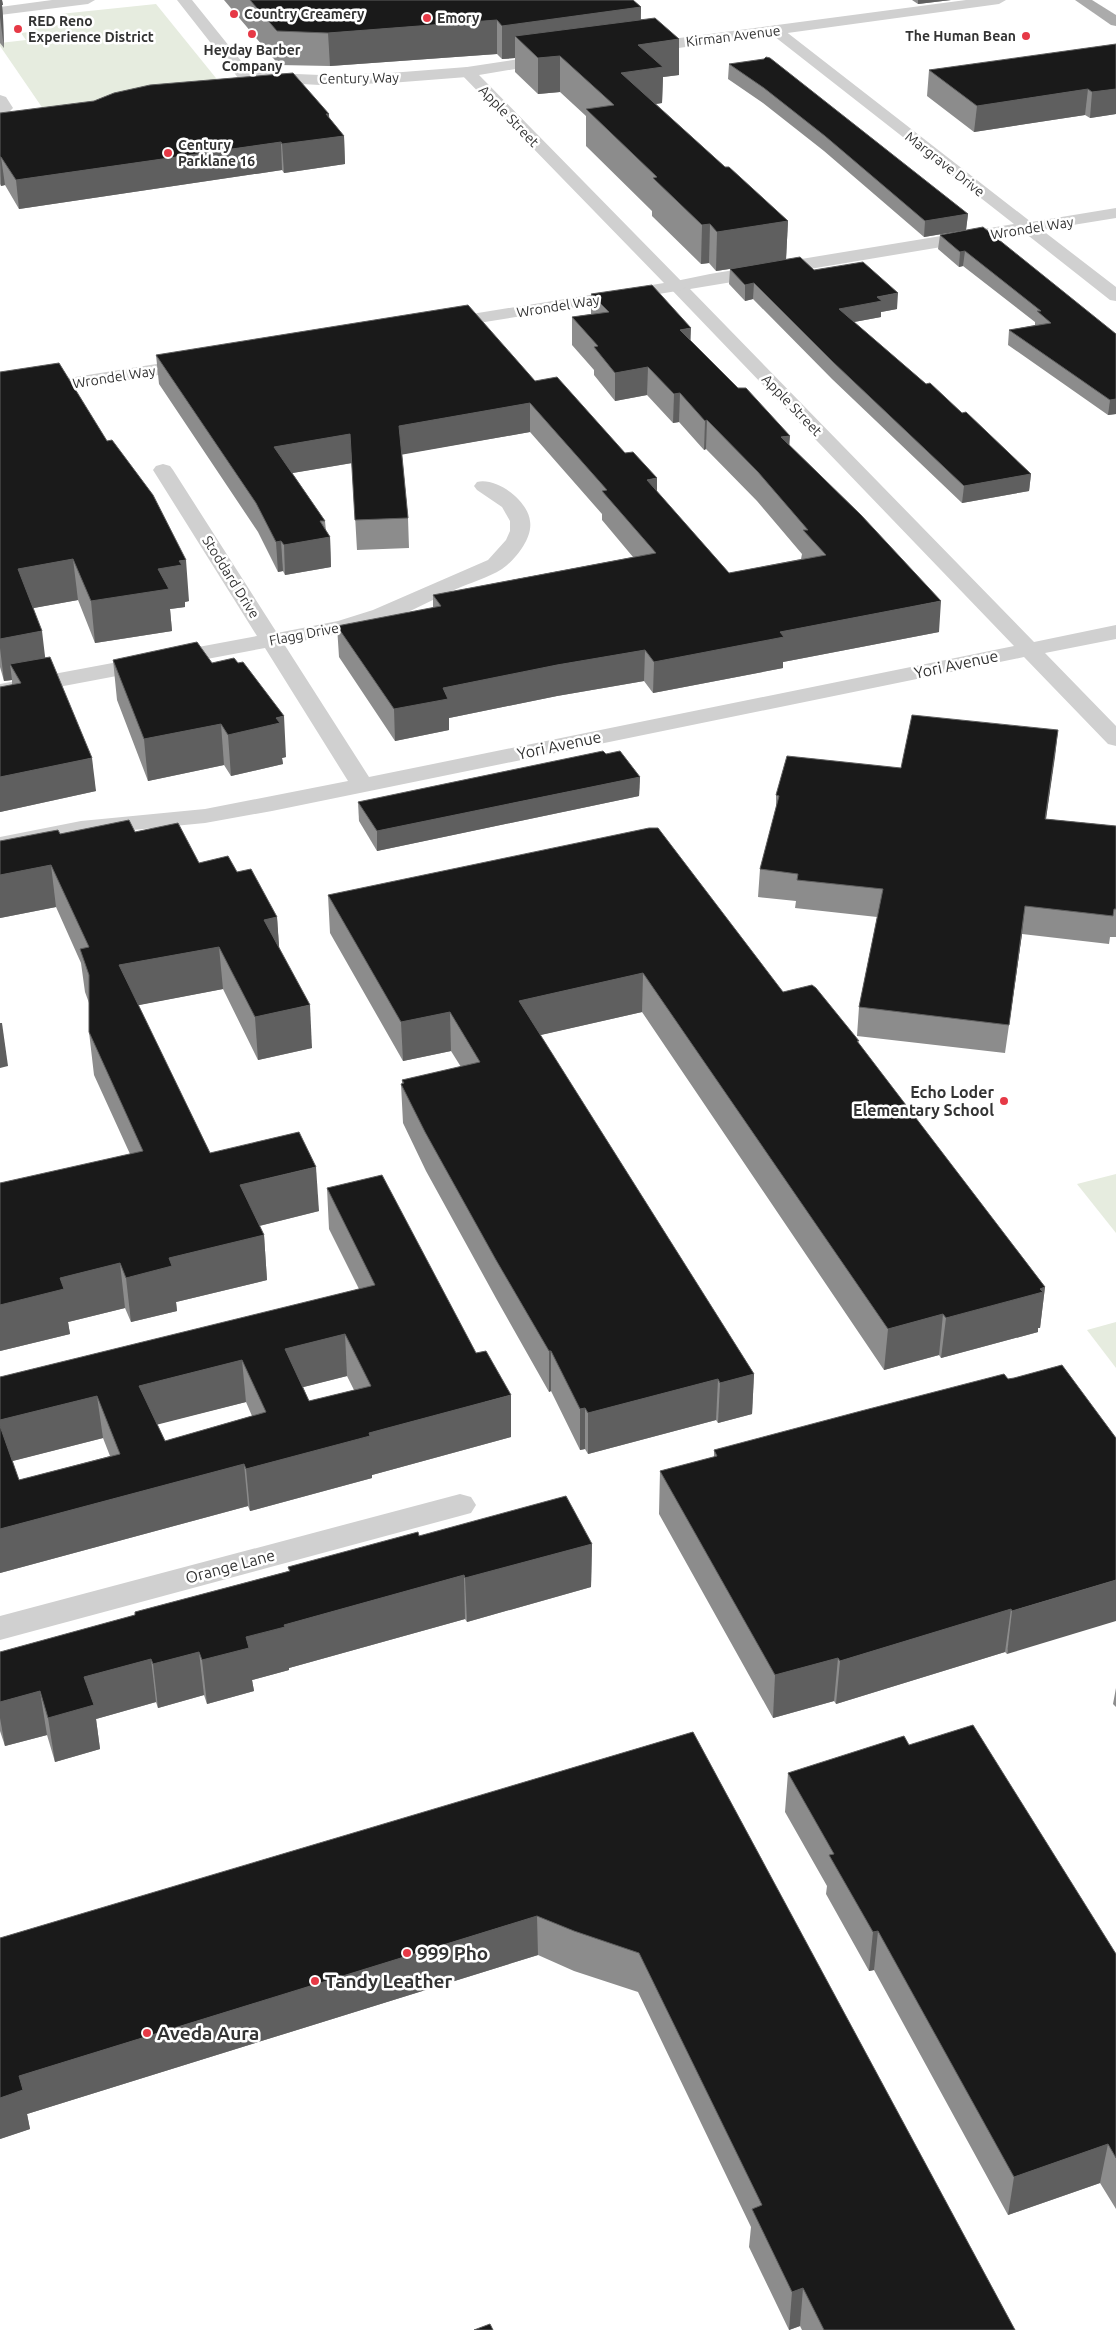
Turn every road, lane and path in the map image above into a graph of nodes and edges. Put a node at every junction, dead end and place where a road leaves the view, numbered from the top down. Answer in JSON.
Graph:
{"nodes":[{"id":1,"x":88,"y":0,"type":"edge"},
{"id":2,"x":184,"y":0,"type":"edge"},
{"id":3,"x":999,"y":0,"type":"edge"},
{"id":4,"x":1082,"y":0,"type":"edge"},
{"id":5,"x":51,"y":2,"type":"edge"},
{"id":6,"x":0,"y":11,"type":"edge"},
{"id":7,"x":1116,"y":22,"type":"edge"},
{"id":8,"x":775,"y":30,"type":"junction"},
{"id":9,"x":626,"y":50,"type":"edge"},
{"id":10,"x":569,"y":57,"type":"edge"},
{"id":11,"x":467,"y":72,"type":"junction"},
{"id":12,"x":1116,"y":214,"type":"edge"},
{"id":13,"x":1029,"y":229,"type":"junction"},
{"id":14,"x":677,"y":286,"type":"junction"},
{"id":15,"x":1116,"y":296,"type":"edge"},
{"id":16,"x":424,"y":327,"type":"edge"},
{"id":17,"x":209,"y":362,"type":"edge"},
{"id":18,"x":0,"y":395,"type":"edge"},
{"id":19,"x":163,"y":470,"type":"dead end"},
{"id":20,"x":484,"y":486,"type":"dead end"},
{"id":21,"x":1116,"y":632,"type":"edge"},
{"id":22,"x":270,"y":640,"type":"junction"},
{"id":23,"x":1030,"y":648,"type":"junction"},
{"id":24,"x":0,"y":691,"type":"edge"},
{"id":25,"x":1116,"y":739,"type":"edge"},
{"id":26,"x":362,"y":786,"type":"junction"},
{"id":27,"x":0,"y":844,"type":"edge"},
{"id":28,"x":460,"y":1505,"type":"dead end"},
{"id":29,"x":0,"y":1628,"type":"edge"}],
"edges":[{"from":1,"to":5,"type":"street"},
{"from":2,"to":11,"type":"street","name":"Century Way"},
{"from":3,"to":8,"type":"street","name":"Kirman Avenue"},
{"from":4,"to":7,"type":"main road"},
{"from":5,"to":6,"type":"street"},
{"from":8,"to":9,"type":"street","name":"Kirman Avenue"},
{"from":8,"to":13,"type":"street","name":"Margrave Drive"},
{"from":10,"to":11,"type":"street"},
{"from":11,"to":14,"type":"street","name":"Apple Street"},
{"from":12,"to":13,"type":"street","name":"Wrondel Way"},
{"from":13,"to":14,"type":"street","name":"Wrondel Way"},
{"from":13,"to":15,"type":"street","name":"Margrave Drive"},
{"from":14,"to":16,"type":"street","name":"Wrondel Way"},
{"from":14,"to":23,"type":"street","name":"Apple Street"},
{"from":17,"to":18,"type":"street","name":"Wrondel Way"},
{"from":19,"to":22,"type":"street","name":"Stoddard Drive"},
{"from":20,"to":22,"type":"street","name":"Flagg Drive"},
{"from":21,"to":23,"type":"street","name":"Yori Avenue"},
{"from":22,"to":24,"type":"street","name":"Flagg Drive"},
{"from":22,"to":26,"type":"street","name":"Stoddard Drive"},
{"from":23,"to":25,"type":"street","name":"Apple Street"},
{"from":23,"to":26,"type":"street","name":"Yori Avenue"},
{"from":26,"to":27,"type":"street","name":"Yori Avenue"},
{"from":28,"to":29,"type":"street","name":"Orange Lane"}]}
